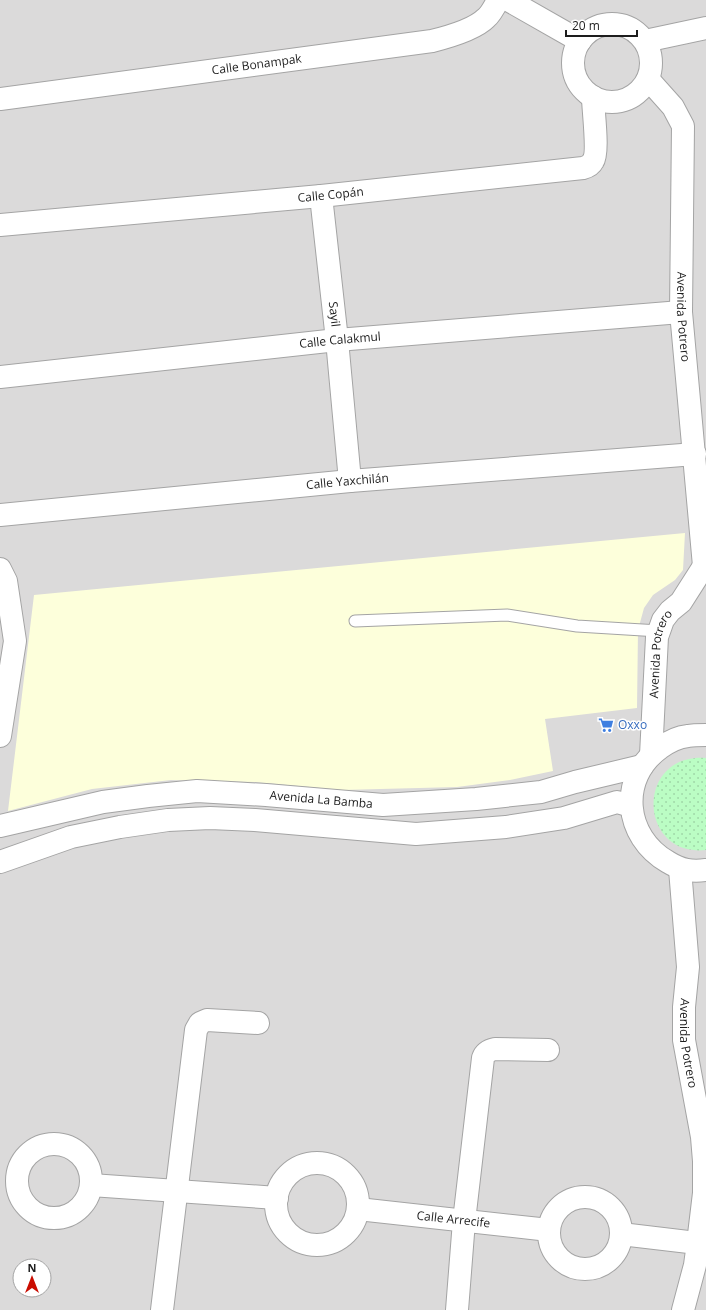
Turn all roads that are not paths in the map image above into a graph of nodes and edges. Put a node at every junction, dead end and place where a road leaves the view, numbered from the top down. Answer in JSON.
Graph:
{"nodes":[{"id":1,"x":498,"y":0,"type":"edge"},
{"id":2,"x":508,"y":0,"type":"edge"},
{"id":3,"x":706,"y":28,"type":"edge"},
{"id":4,"x":580,"y":40,"type":"junction"},
{"id":5,"x":645,"y":40,"type":"junction"},
{"id":6,"x":648,"y":79,"type":"junction"},
{"id":7,"x":593,"y":97,"type":"junction"},
{"id":8,"x":0,"y":99,"type":"edge"},
{"id":9,"x":321,"y":196,"type":"junction"},
{"id":10,"x":0,"y":225,"type":"edge"},
{"id":11,"x":681,"y":312,"type":"junction"},
{"id":12,"x":337,"y":340,"type":"junction"},
{"id":13,"x":0,"y":377,"type":"edge"},
{"id":14,"x":695,"y":454,"type":"junction"},
{"id":15,"x":350,"y":481,"type":"junction"},
{"id":16,"x":0,"y":515,"type":"edge"},
{"id":17,"x":705,"y":568,"type":"edge"},
{"id":18,"x":3,"y":575,"type":"edge"},
{"id":19,"x":0,"y":613,"type":"edge"},
{"id":20,"x":355,"y":621,"type":"dead end"},
{"id":21,"x":659,"y":631,"type":"junction"},
{"id":22,"x":706,"y":735,"type":"edge"},
{"id":23,"x":0,"y":736,"type":"edge"},
{"id":24,"x":646,"y":760,"type":"junction"},
{"id":25,"x":631,"y":806,"type":"junction"},
{"id":26,"x":0,"y":826,"type":"edge"},
{"id":27,"x":0,"y":862,"type":"edge"},
{"id":28,"x":680,"y":869,"type":"junction"},
{"id":29,"x":706,"y":870,"type":"edge"},
{"id":30,"x":258,"y":1023,"type":"dead end"},
{"id":31,"x":548,"y":1050,"type":"dead end"},
{"id":32,"x":8,"y":1180,"type":"edge"},
{"id":33,"x":91,"y":1185,"type":"junction"},
{"id":34,"x":176,"y":1192,"type":"junction"},
{"id":35,"x":277,"y":1198,"type":"junction"},
{"id":36,"x":358,"y":1209,"type":"junction"},
{"id":37,"x":464,"y":1221,"type":"junction"},
{"id":38,"x":549,"y":1230,"type":"junction"},
{"id":39,"x":621,"y":1234,"type":"junction"},
{"id":40,"x":702,"y":1244,"type":"edge"},
{"id":41,"x":162,"y":1310,"type":"edge"},
{"id":42,"x":457,"y":1310,"type":"edge"},
{"id":43,"x":683,"y":1310,"type":"edge"}],
"edges":[{"from":1,"to":8,"type":"street","name":"Calle Bonampak"},
{"from":2,"to":4,"type":"street"},
{"from":3,"to":5,"type":"street"},
{"from":4,"to":5,"type":"street"},
{"from":4,"to":7,"type":"street"},
{"from":5,"to":6,"type":"street"},
{"from":6,"to":7,"type":"street"},
{"from":6,"to":11,"type":"street","name":"Avenida Potrero"},
{"from":7,"to":9,"type":"street","name":"Calle Copán"},
{"from":9,"to":10,"type":"street","name":"Calle Copán"},
{"from":9,"to":12,"type":"street","name":"Sayil"},
{"from":11,"to":12,"type":"street","name":"Calle Calakmul"},
{"from":11,"to":14,"type":"street","name":"Avenida Potrero"},
{"from":12,"to":13,"type":"street","name":"Calle Calakmul"},
{"from":12,"to":15,"type":"street","name":"Sayil"},
{"from":14,"to":15,"type":"street","name":"Calle Yaxchilán"},
{"from":14,"to":17,"type":"street","name":"Avenida Potrero"},
{"from":15,"to":16,"type":"street","name":"Calle Yaxchilán"},
{"from":17,"to":21,"type":"street","name":"Avenida Potrero"},
{"from":18,"to":19,"type":"street"},
{"from":18,"to":23,"type":"street"},
{"from":20,"to":21,"type":"lane"},
{"from":21,"to":24,"type":"street","name":"Avenida Potrero"},
{"from":22,"to":24,"type":"street"},
{"from":24,"to":25,"type":"street"},
{"from":24,"to":26,"type":"street","name":"Avenida La Bamba"},
{"from":25,"to":27,"type":"street"},
{"from":25,"to":28,"type":"street"},
{"from":28,"to":29,"type":"street"},
{"from":28,"to":40,"type":"street","name":"Avenida Potrero"},
{"from":30,"to":34,"type":"street"},
{"from":31,"to":37,"type":"street"},
{"from":32,"to":33,"type":"street"},
{"from":32,"to":33,"type":"street"},
{"from":33,"to":34,"type":"street"},
{"from":34,"to":35,"type":"street"},
{"from":34,"to":41,"type":"street"},
{"from":35,"to":36,"type":"street"},
{"from":35,"to":36,"type":"street"},
{"from":36,"to":37,"type":"street","name":"Calle Arrecife"},
{"from":37,"to":38,"type":"street","name":"Calle Arrecife"},
{"from":37,"to":42,"type":"street"},
{"from":38,"to":39,"type":"street"},
{"from":38,"to":39,"type":"street"},
{"from":39,"to":40,"type":"street"},
{"from":40,"to":43,"type":"street","name":"Avenida Potrero"}]}
